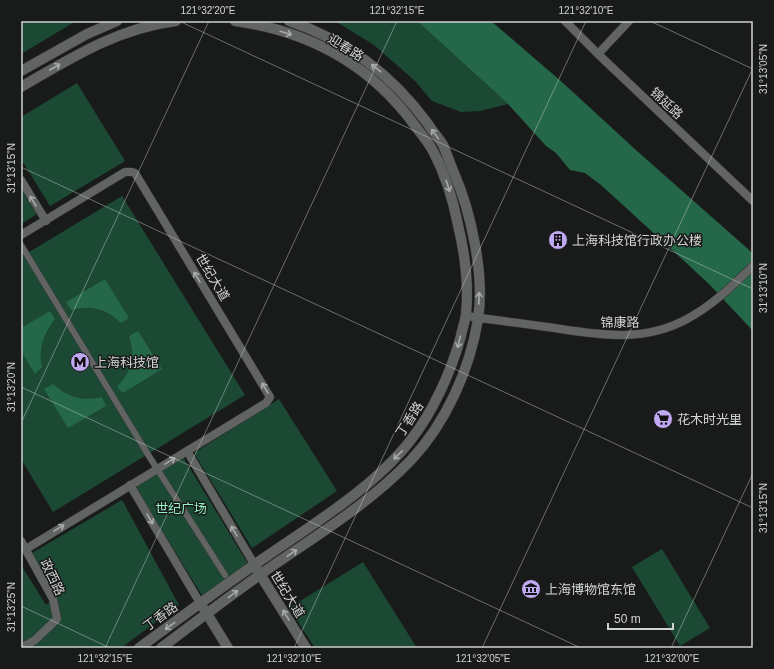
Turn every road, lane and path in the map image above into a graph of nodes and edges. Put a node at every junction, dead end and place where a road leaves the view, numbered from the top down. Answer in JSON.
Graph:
{"nodes":[{"id":1,"x":117,"y":21,"type":"edge"},
{"id":2,"x":176,"y":21,"type":"edge"},
{"id":3,"x":235,"y":21,"type":"edge"},
{"id":4,"x":289,"y":21,"type":"edge"},
{"id":5,"x":565,"y":21,"type":"edge"},
{"id":6,"x":630,"y":21,"type":"edge"},
{"id":7,"x":598,"y":54,"type":"junction"},
{"id":8,"x":21,"y":71,"type":"edge"},
{"id":9,"x":21,"y":87,"type":"edge"},
{"id":10,"x":404,"y":95,"type":"joint"},
{"id":11,"x":391,"y":96,"type":"joint"},
{"id":12,"x":21,"y":180,"type":"edge"},
{"id":13,"x":753,"y":201,"type":"edge"},
{"id":14,"x":46,"y":221,"type":"junction"},
{"id":15,"x":21,"y":235,"type":"edge"},
{"id":16,"x":21,"y":245,"type":"edge"},
{"id":17,"x":753,"y":266,"type":"edge"},
{"id":18,"x":466,"y":316,"type":"junction"},
{"id":19,"x":478,"y":318,"type":"junction"},
{"id":20,"x":187,"y":451,"type":"junction"},
{"id":21,"x":157,"y":469,"type":"junction"},
{"id":22,"x":130,"y":486,"type":"junction"},
{"id":23,"x":21,"y":541,"type":"edge"},
{"id":24,"x":26,"y":549,"type":"junction"},
{"id":25,"x":254,"y":564,"type":"junction"},
{"id":26,"x":260,"y":574,"type":"junction"},
{"id":27,"x":225,"y":575,"type":"dead end"},
{"id":28,"x":200,"y":603,"type":"junction"},
{"id":29,"x":206,"y":614,"type":"junction"},
{"id":30,"x":21,"y":648,"type":"edge"},
{"id":31,"x":139,"y":648,"type":"edge"},
{"id":32,"x":161,"y":648,"type":"edge"},
{"id":33,"x":228,"y":648,"type":"edge"},
{"id":34,"x":306,"y":648,"type":"edge"}],
"edges":[{"from":1,"to":8,"type":"street"},
{"from":9,"to":2,"type":"street","one_way":true},
{"from":3,"to":11,"type":"street","name":"迎春路","one_way":true},
{"from":10,"to":4,"type":"street","name":"迎春路","one_way":true},
{"from":5,"to":7,"type":"street","name":"锦延路"},
{"from":6,"to":7,"type":"street"},
{"from":7,"to":13,"type":"street","name":"锦延路"},
{"from":19,"to":10,"type":"street","name":"丁香路","one_way":true},
{"from":11,"to":18,"type":"street","name":"丁香路","one_way":true},
{"from":14,"to":12,"type":"street","one_way":true},
{"from":14,"to":15,"type":"street","name":"世纪大道"},
{"from":20,"to":14,"type":"street","name":"世纪大道","one_way":true},
{"from":16,"to":21,"type":"street"},
{"from":17,"to":19,"type":"street","name":"锦康路"},
{"from":18,"to":19,"type":"street","name":"锦康路"},
{"from":18,"to":25,"type":"street","name":"丁香路","one_way":true},
{"from":26,"to":19,"type":"street","name":"丁香路","one_way":true},
{"from":21,"to":20,"type":"street","name":"世纪大道","one_way":true},
{"from":25,"to":20,"type":"street","name":"世纪大道","one_way":true},
{"from":21,"to":22,"type":"street","name":"世纪大道"},
{"from":21,"to":27,"type":"street"},
{"from":24,"to":22,"type":"street","name":"世纪大道","one_way":true},
{"from":22,"to":28,"type":"street","one_way":true},
{"from":23,"to":24,"type":"street"},
{"from":24,"to":30,"type":"street","name":"政西路"},
{"from":25,"to":26,"type":"street","name":"世纪大道"},
{"from":25,"to":28,"type":"street","name":"丁香路"},
{"from":29,"to":26,"type":"street","name":"丁香路","one_way":true},
{"from":34,"to":26,"type":"street","name":"世纪大道","one_way":true},
{"from":28,"to":29,"type":"street"},
{"from":28,"to":31,"type":"street","name":"丁香路","one_way":true},
{"from":29,"to":32,"type":"street","name":"丁香路"},
{"from":29,"to":33,"type":"street"}]}
